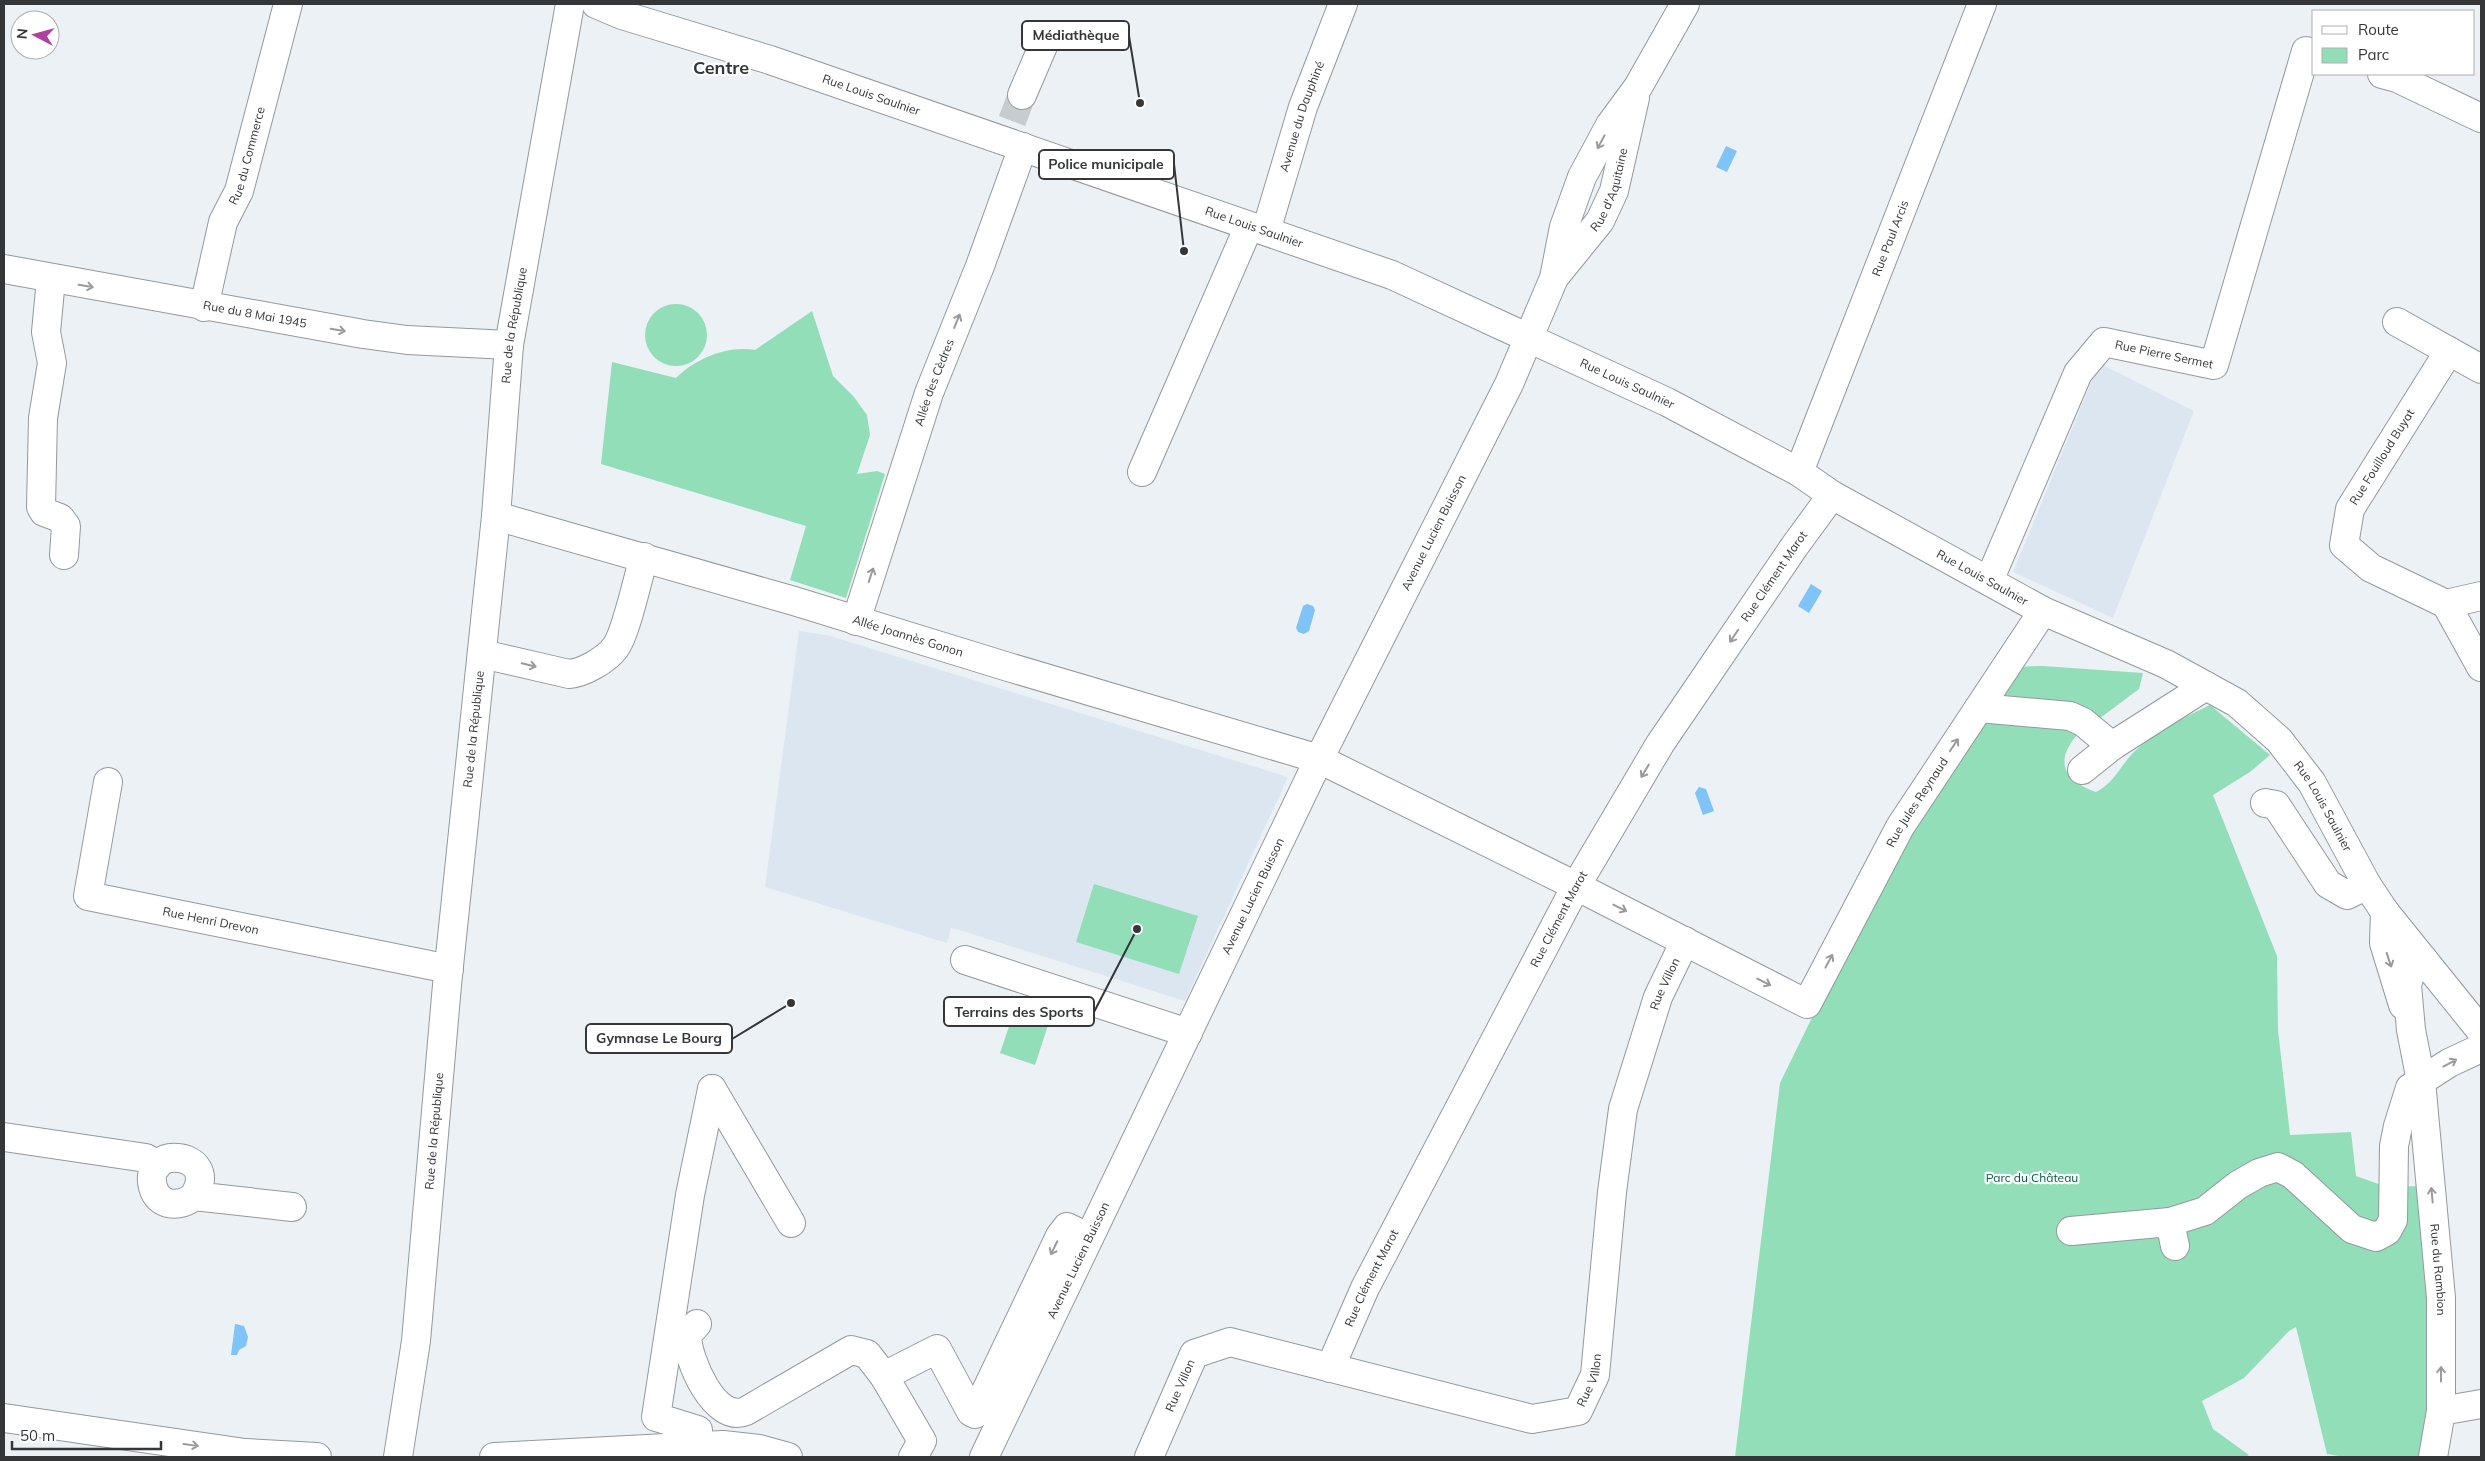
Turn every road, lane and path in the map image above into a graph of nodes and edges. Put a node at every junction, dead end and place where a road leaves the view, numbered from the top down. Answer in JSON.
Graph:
{"nodes":[{"id":1,"x":288,"y":4,"type":"edge"},
{"id":2,"x":570,"y":4,"type":"edge"},
{"id":3,"x":596,"y":4,"type":"edge"},
{"id":4,"x":1344,"y":4,"type":"edge"},
{"id":5,"x":1685,"y":4,"type":"edge"},
{"id":6,"x":1982,"y":4,"type":"edge"},
{"id":7,"x":1046,"y":39,"type":"dead end"},
{"id":8,"x":2312,"y":52,"type":"edge"},
{"id":9,"x":2386,"y":75,"type":"edge"},
{"id":10,"x":1022,"y":95,"type":"tunnel mouth"},
{"id":11,"x":2481,"y":118,"type":"edge"},
{"id":12,"x":1013,"y":137,"type":"junction"},
{"id":13,"x":1257,"y":229,"type":"junction"},
{"id":14,"x":4,"y":269,"type":"edge"},
{"id":15,"x":51,"y":279,"type":"junction"},
{"id":16,"x":204,"y":307,"type":"junction"},
{"id":17,"x":2397,"y":322,"type":"dead end"},
{"id":18,"x":1529,"y":339,"type":"junction"},
{"id":19,"x":509,"y":345,"type":"junction"},
{"id":20,"x":2449,"y":351,"type":"junction"},
{"id":21,"x":2481,"y":369,"type":"edge"},
{"id":22,"x":1142,"y":472,"type":"dead end"},
{"id":23,"x":1799,"y":472,"type":"junction"},
{"id":24,"x":1832,"y":495,"type":"junction"},
{"id":25,"x":496,"y":516,"type":"junction"},
{"id":26,"x":64,"y":555,"type":"dead end"},
{"id":27,"x":644,"y":557,"type":"junction"},
{"id":28,"x":1989,"y":581,"type":"junction"},
{"id":29,"x":2481,"y":596,"type":"edge"},
{"id":30,"x":2446,"y":604,"type":"junction"},
{"id":31,"x":2043,"y":611,"type":"junction"},
{"id":32,"x":856,"y":621,"type":"junction"},
{"id":33,"x":482,"y":654,"type":"junction"},
{"id":34,"x":2481,"y":667,"type":"edge"},
{"id":35,"x":2206,"y":686,"type":"junction"},
{"id":36,"x":1979,"y":708,"type":"junction"},
{"id":37,"x":2112,"y":746,"type":"junction"},
{"id":38,"x":1319,"y":759,"type":"junction"},
{"id":39,"x":2082,"y":770,"type":"dead end"},
{"id":40,"x":108,"y":782,"type":"dead end"},
{"id":41,"x":2265,"y":803,"type":"dead end"},
{"id":42,"x":2367,"y":885,"type":"junction"},
{"id":43,"x":1576,"y":886,"type":"junction"},
{"id":44,"x":2385,"y":912,"type":"junction"},
{"id":45,"x":1684,"y":941,"type":"junction"},
{"id":46,"x":2422,"y":959,"type":"junction"},
{"id":47,"x":965,"y":960,"type":"dead end"},
{"id":48,"x":449,"y":969,"type":"junction"},
{"id":49,"x":1807,"y":1004,"type":"joint"},
{"id":50,"x":2411,"y":1030,"type":"junction"},
{"id":51,"x":2481,"y":1031,"type":"edge"},
{"id":52,"x":1188,"y":1033,"type":"junction"},
{"id":53,"x":2481,"y":1048,"type":"edge"},
{"id":54,"x":2421,"y":1081,"type":"junction"},
{"id":55,"x":4,"y":1137,"type":"edge"},
{"id":56,"x":292,"y":1207,"type":"dead end"},
{"id":57,"x":791,"y":1223,"type":"dead end"},
{"id":58,"x":2071,"y":1231,"type":"dead end"},
{"id":59,"x":1089,"y":1238,"type":"junction"},
{"id":60,"x":696,"y":1324,"type":"dead end"},
{"id":61,"x":1330,"y":1368,"type":"junction"},
{"id":62,"x":884,"y":1376,"type":"junction"},
{"id":63,"x":2481,"y":1404,"type":"edge"},
{"id":64,"x":2441,"y":1411,"type":"junction"},
{"id":65,"x":732,"y":1412,"type":"junction"},
{"id":66,"x":4,"y":1418,"type":"edge"},
{"id":67,"x":723,"y":1448,"type":"edge"},
{"id":68,"x":557,"y":1456,"type":"edge"},
{"id":69,"x":317,"y":1457,"type":"edge"},
{"id":70,"x":398,"y":1457,"type":"edge"},
{"id":71,"x":494,"y":1457,"type":"edge"},
{"id":72,"x":788,"y":1457,"type":"edge"},
{"id":73,"x":913,"y":1457,"type":"edge"},
{"id":74,"x":984,"y":1457,"type":"edge"},
{"id":75,"x":1149,"y":1457,"type":"edge"},
{"id":76,"x":2433,"y":1457,"type":"edge"}],
"edges":[{"from":1,"to":16,"type":"street","name":"Rue du Commerce"},
{"from":2,"to":19,"type":"street","name":"Rue de la République"},
{"from":3,"to":12,"type":"street","name":"Rue Louis Saulnier"},
{"from":4,"to":13,"type":"street","name":"Avenue du Dauphiné"},
{"from":5,"to":18,"type":"street","name":"Rue d'Aquitaine"},
{"from":6,"to":23,"type":"street","name":"Rue Paul Arcis"},
{"from":7,"to":10,"type":"street"},
{"from":8,"to":28,"type":"street","name":"Rue Pierre Sermet"},
{"from":9,"to":11,"type":"street"},
{"from":12,"to":13,"type":"street","name":"Rue Louis Saulnier"},
{"from":32,"to":12,"type":"street","name":"Allée des Cèdres","one_way":true},
{"from":13,"to":18,"type":"street","name":"Rue Louis Saulnier"},
{"from":13,"to":22,"type":"street","name":"Avenue du Dauphiné"},
{"from":14,"to":15,"type":"street","name":"Rue du 8 Mai 1945"},
{"from":15,"to":16,"type":"street","name":"Rue du 8 Mai 1945","one_way":true},
{"from":15,"to":26,"type":"street"},
{"from":16,"to":19,"type":"street","name":"Rue du 8 Mai 1945","one_way":true},
{"from":17,"to":20,"type":"street"},
{"from":18,"to":23,"type":"street","name":"Rue Louis Saulnier"},
{"from":18,"to":38,"type":"street","name":"Avenue Lucien Buisson"},
{"from":19,"to":25,"type":"street","name":"Rue de la République"},
{"from":20,"to":21,"type":"street"},
{"from":20,"to":30,"type":"street","name":"Rue Fouilloud Buyat"},
{"from":23,"to":24,"type":"street","name":"Rue Louis Saulnier"},
{"from":24,"to":28,"type":"street","name":"Rue Louis Saulnier"},
{"from":24,"to":43,"type":"street","name":"Rue Clément Marot","one_way":true},
{"from":25,"to":27,"type":"street","name":"Allée Joannès Gonon"},
{"from":25,"to":33,"type":"street","name":"Rue de la République"},
{"from":27,"to":32,"type":"street","name":"Allée Joannès Gonon"},
{"from":33,"to":27,"type":"street","one_way":true},
{"from":28,"to":31,"type":"street","name":"Rue Louis Saulnier"},
{"from":29,"to":30,"type":"street"},
{"from":30,"to":34,"type":"street"},
{"from":31,"to":35,"type":"street","name":"Rue Louis Saulnier"},
{"from":31,"to":36,"type":"street","name":"Rue Jules Reynaud"},
{"from":32,"to":38,"type":"street","name":"Allée Joannès Gonon"},
{"from":33,"to":48,"type":"street","name":"Rue de la République"},
{"from":35,"to":37,"type":"street"},
{"from":35,"to":42,"type":"street","name":"Rue Louis Saulnier"},
{"from":36,"to":37,"type":"street"},
{"from":49,"to":36,"type":"street","name":"Rue Jules Reynaud","one_way":true},
{"from":37,"to":39,"type":"street"},
{"from":38,"to":43,"type":"street","name":"Allée Joannès Gonon"},
{"from":38,"to":52,"type":"street","name":"Avenue Lucien Buisson"},
{"from":40,"to":48,"type":"street","name":"Rue Henri Drevon"},
{"from":41,"to":42,"type":"street"},
{"from":42,"to":44,"type":"street","name":"Rue Louis Saulnier"},
{"from":43,"to":45,"type":"street","name":"Allée Joannès Gonon","one_way":true},
{"from":43,"to":61,"type":"street","name":"Rue Clément Marot"},
{"from":44,"to":46,"type":"street","name":"Rue Louis Saulnier"},
{"from":44,"to":50,"type":"street","one_way":true},
{"from":45,"to":49,"type":"street","name":"Allée Joannès Gonon","one_way":true},
{"from":45,"to":61,"type":"street","name":"Rue Villon"},
{"from":46,"to":50,"type":"street"},
{"from":46,"to":51,"type":"street","name":"Rue Louis Saulnier"},
{"from":47,"to":52,"type":"street"},
{"from":48,"to":70,"type":"street","name":"Rue de la République"},
{"from":50,"to":54,"type":"street","name":"Rue du Rambion"},
{"from":52,"to":59,"type":"street","name":"Avenue Lucien Buisson"},
{"from":54,"to":53,"type":"street","one_way":true},
{"from":54,"to":58,"type":"street"},
{"from":64,"to":54,"type":"street","name":"Rue du Rambion","one_way":true},
{"from":55,"to":56,"type":"street"},
{"from":57,"to":67,"type":"street"},
{"from":59,"to":62,"type":"street","one_way":true},
{"from":59,"to":74,"type":"street","name":"Avenue Lucien Buisson"},
{"from":60,"to":65,"type":"street"},
{"from":61,"to":75,"type":"street","name":"Rue Villon"},
{"from":62,"to":65,"type":"street"},
{"from":62,"to":73,"type":"street"},
{"from":63,"to":64,"type":"street"},
{"from":64,"to":76,"type":"street","name":"Rue du Rambion"},
{"from":65,"to":67,"type":"street"},
{"from":66,"to":69,"type":"street","one_way":true},
{"from":67,"to":68,"type":"street"},
{"from":67,"to":72,"type":"street"},
{"from":68,"to":71,"type":"street"}]}
